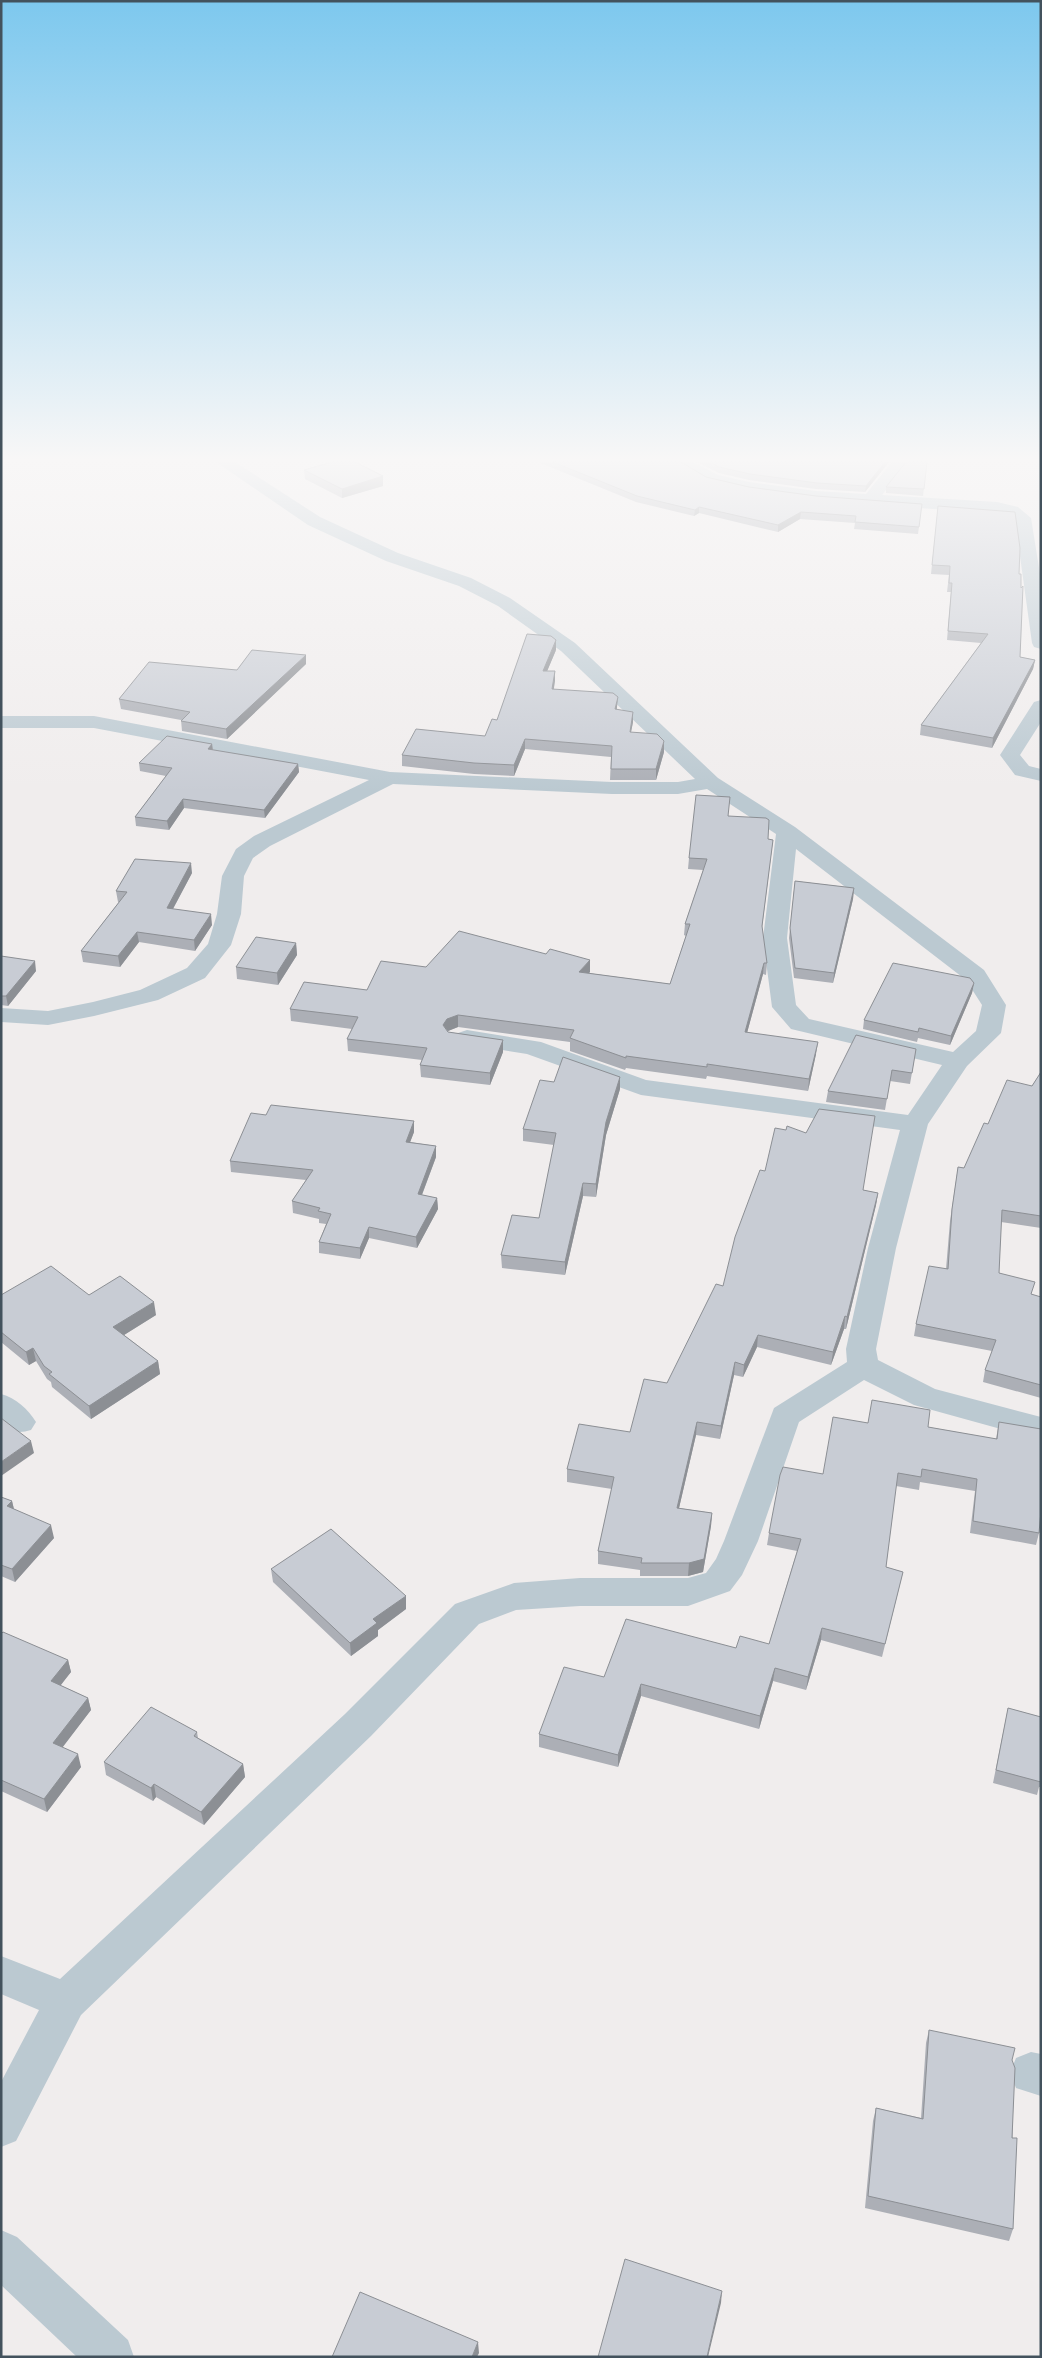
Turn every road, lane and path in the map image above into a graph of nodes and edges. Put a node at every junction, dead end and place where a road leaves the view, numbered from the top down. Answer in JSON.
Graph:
{"nodes":[{"id":1,"x":436,"y":572,"type":"edge"},
{"id":2,"x":1031,"y":572,"type":"edge"},
{"id":3,"x":1041,"y":644,"type":"edge"},
{"id":4,"x":1041,"y":706,"type":"edge"},
{"id":5,"x":1,"y":722,"type":"edge"},
{"id":6,"x":1041,"y":776,"type":"edge"},
{"id":7,"x":390,"y":778,"type":"junction"},
{"id":8,"x":711,"y":782,"type":"junction"},
{"id":9,"x":787,"y":832,"type":"junction"},
{"id":10,"x":1,"y":1015,"type":"edge"},
{"id":11,"x":458,"y":1037,"type":"edge"},
{"id":12,"x":958,"y":1061,"type":"junction"},
{"id":13,"x":915,"y":1124,"type":"junction"},
{"id":14,"x":863,"y":1366,"type":"junction"},
{"id":15,"x":1041,"y":1429,"type":"edge"},
{"id":16,"x":1,"y":1975,"type":"edge"},
{"id":17,"x":66,"y":2000,"type":"junction"},
{"id":18,"x":1,"y":2126,"type":"edge"},
{"id":19,"x":1,"y":2253,"type":"edge"},
{"id":20,"x":111,"y":2357,"type":"edge"}],
"edges":[{"from":1,"to":8,"type":"street"},
{"from":2,"to":3,"type":"street"},
{"from":4,"to":6,"type":"street"},
{"from":5,"to":7,"type":"street"},
{"from":7,"to":8,"type":"street"},
{"from":7,"to":10,"type":"street"},
{"from":8,"to":9,"type":"street"},
{"from":9,"to":12,"type":"street"},
{"from":9,"to":12,"type":"street"},
{"from":11,"to":13,"type":"street"},
{"from":12,"to":13,"type":"street"},
{"from":13,"to":14,"type":"street"},
{"from":14,"to":15,"type":"street"},
{"from":14,"to":17,"type":"street"},
{"from":16,"to":17,"type":"street"},
{"from":17,"to":18,"type":"street"},
{"from":19,"to":20,"type":"street"}]}
